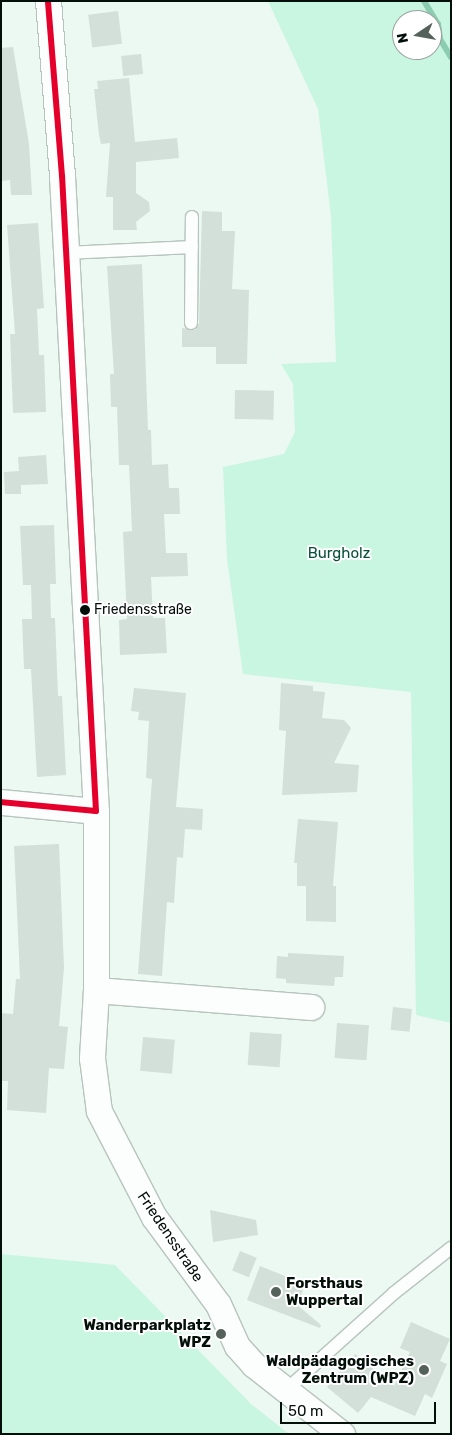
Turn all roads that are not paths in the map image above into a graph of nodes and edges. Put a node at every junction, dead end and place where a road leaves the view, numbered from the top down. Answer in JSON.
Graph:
{"nodes":[{"id":1,"x":48,"y":1,"type":"edge"},
{"id":2,"x":192,"y":217,"type":"dead end"},
{"id":3,"x":192,"y":247,"type":"junction"},
{"id":4,"x":66,"y":254,"type":"junction"},
{"id":5,"x":191,"y":323,"type":"dead end"},
{"id":6,"x":1,"y":802,"type":"edge"},
{"id":7,"x":96,"y":811,"type":"junction"},
{"id":8,"x":96,"y":990,"type":"junction"},
{"id":9,"x":310,"y":1007,"type":"dead end"},
{"id":10,"x":451,"y":1248,"type":"edge"},
{"id":11,"x":286,"y":1390,"type":"junction"},
{"id":12,"x":342,"y":1434,"type":"edge"}],
"edges":[{"from":1,"to":4,"type":"street","name":"Friedensstraße"},
{"from":2,"to":3,"type":"lane"},
{"from":3,"to":4,"type":"lane"},
{"from":3,"to":5,"type":"lane"},
{"from":4,"to":7,"type":"street","name":"Friedensstraße"},
{"from":6,"to":7,"type":"street"},
{"from":7,"to":8,"type":"street","name":"Friedensstraße"},
{"from":8,"to":9,"type":"street"},
{"from":8,"to":11,"type":"street","name":"Friedensstraße"},
{"from":10,"to":11,"type":"lane"},
{"from":11,"to":12,"type":"street","name":"Friedensstraße"}]}
